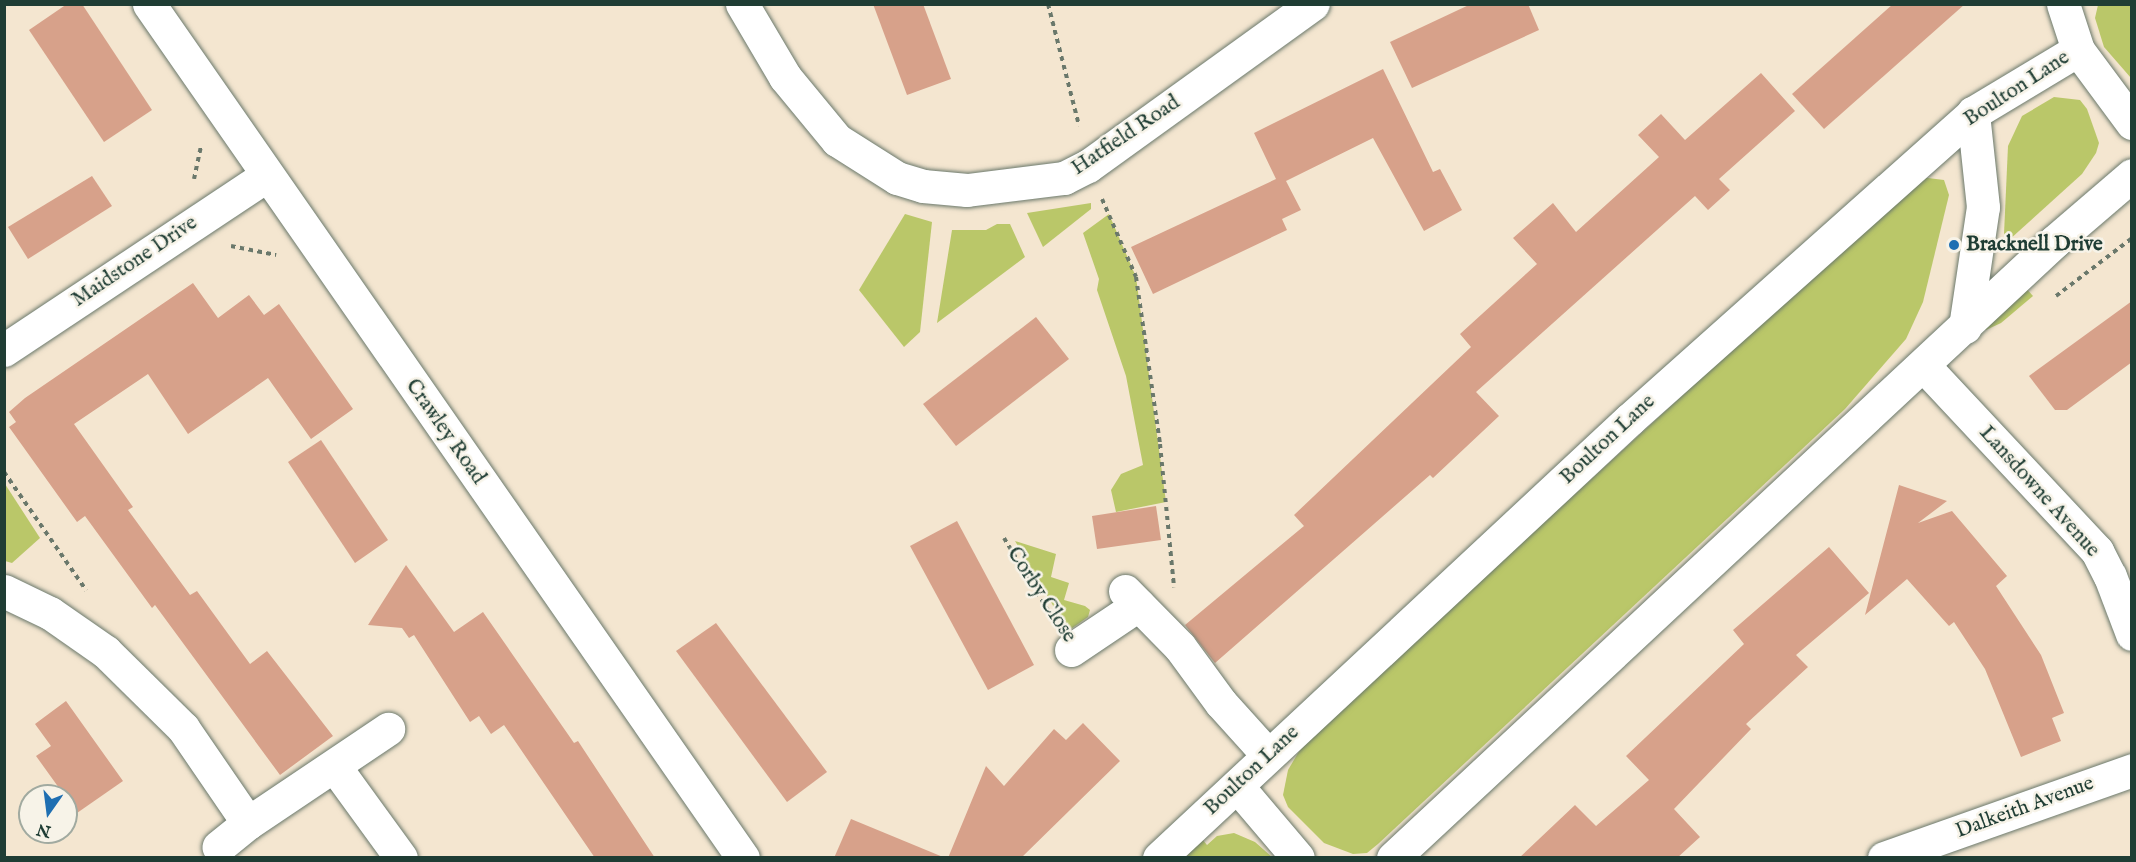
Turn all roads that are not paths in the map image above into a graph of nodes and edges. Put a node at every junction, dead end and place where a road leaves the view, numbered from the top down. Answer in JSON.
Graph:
{"nodes":[{"id":1,"x":148,"y":4,"type":"edge"},
{"id":2,"x":742,"y":4,"type":"edge"},
{"id":3,"x":1313,"y":4,"type":"edge"},
{"id":4,"x":2063,"y":4,"type":"edge"},
{"id":5,"x":2078,"y":50,"type":"junction"},
{"id":6,"x":1973,"y":113,"type":"junction"},
{"id":7,"x":2132,"y":123,"type":"edge"},
{"id":8,"x":2132,"y":175,"type":"edge"},
{"id":9,"x":266,"y":176,"type":"junction"},
{"id":10,"x":1965,"y":327,"type":"junction"},
{"id":11,"x":4,"y":350,"type":"edge"},
{"id":12,"x":1923,"y":365,"type":"junction"},
{"id":13,"x":4,"y":591,"type":"edge"},
{"id":14,"x":2132,"y":634,"type":"edge"},
{"id":15,"x":1071,"y":650,"type":"road end"},
{"id":16,"x":388,"y":729,"type":"dead end"},
{"id":17,"x":1268,"y":755,"type":"junction"},
{"id":18,"x":335,"y":767,"type":"junction"},
{"id":19,"x":2132,"y":770,"type":"edge"},
{"id":20,"x":1237,"y":786,"type":"junction"},
{"id":21,"x":248,"y":823,"type":"junction"},
{"id":22,"x":218,"y":847,"type":"dead end"},
{"id":23,"x":401,"y":858,"type":"edge"},
{"id":24,"x":743,"y":858,"type":"edge"},
{"id":25,"x":1160,"y":858,"type":"edge"},
{"id":26,"x":1299,"y":858,"type":"edge"},
{"id":27,"x":1394,"y":858,"type":"edge"},
{"id":28,"x":1884,"y":858,"type":"edge"}],
"edges":[{"from":1,"to":9,"type":"street","name":"Crawley Road"},
{"from":2,"to":3,"type":"street","name":"Hatfield Road"},
{"from":4,"to":5,"type":"street"},
{"from":5,"to":6,"type":"street","name":"Boulton Lane"},
{"from":5,"to":7,"type":"street"},
{"from":6,"to":10,"type":"street"},
{"from":6,"to":17,"type":"street","name":"Boulton Lane"},
{"from":8,"to":10,"type":"street"},
{"from":9,"to":11,"type":"street","name":"Maidstone Drive"},
{"from":9,"to":24,"type":"street","name":"Crawley Road"},
{"from":10,"to":12,"type":"street"},
{"from":12,"to":14,"type":"street","name":"Lansdowne Avenue"},
{"from":12,"to":27,"type":"street"},
{"from":13,"to":21,"type":"street"},
{"from":15,"to":17,"type":"street","name":"Corby Close"},
{"from":16,"to":18,"type":"street"},
{"from":17,"to":20,"type":"street","name":"Boulton Lane"},
{"from":18,"to":21,"type":"street"},
{"from":18,"to":23,"type":"street"},
{"from":19,"to":28,"type":"street","name":"Dalkeith Avenue"},
{"from":20,"to":25,"type":"street","name":"Boulton Lane"},
{"from":20,"to":26,"type":"street"},
{"from":21,"to":22,"type":"street"}]}
